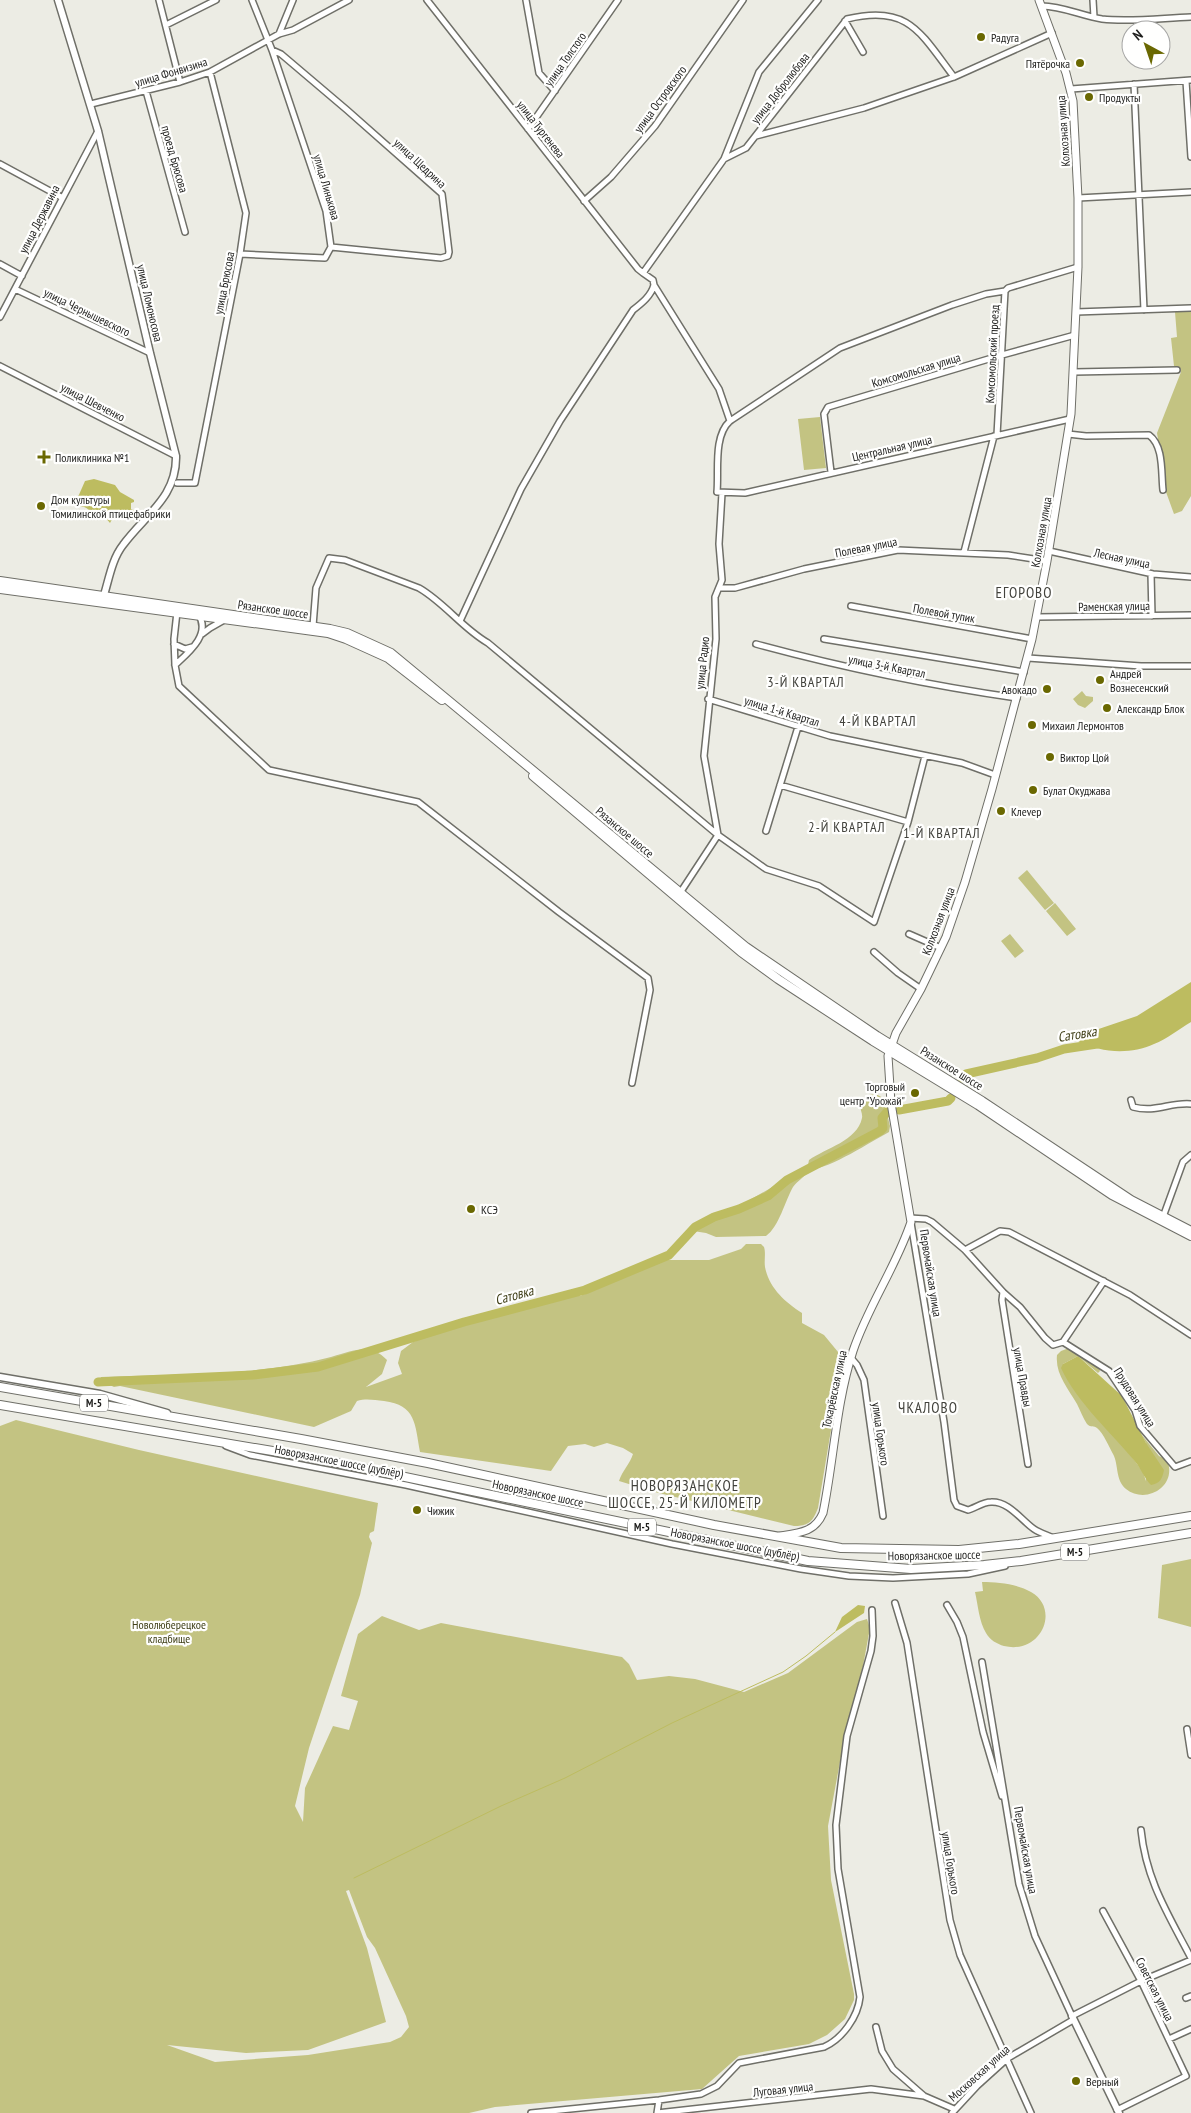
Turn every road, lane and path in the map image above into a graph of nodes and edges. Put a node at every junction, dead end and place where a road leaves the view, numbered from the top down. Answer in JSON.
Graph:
{"nodes":[{"id":1,"x":58,"y":0,"type":"edge"},
{"id":2,"x":159,"y":0,"type":"edge"},
{"id":3,"x":216,"y":0,"type":"edge"},
{"id":4,"x":252,"y":0,"type":"edge"},
{"id":5,"x":292,"y":0,"type":"edge"},
{"id":6,"x":348,"y":0,"type":"edge"},
{"id":7,"x":427,"y":0,"type":"edge"},
{"id":8,"x":526,"y":0,"type":"edge"},
{"id":9,"x":618,"y":0,"type":"edge"},
{"id":10,"x":743,"y":0,"type":"edge"},
{"id":11,"x":818,"y":0,"type":"edge"},
{"id":12,"x":1093,"y":0,"type":"edge"},
{"id":13,"x":1041,"y":3,"type":"edge"},
{"id":14,"x":1191,"y":17,"type":"edge"},
{"id":15,"x":1094,"y":18,"type":"junction"},
{"id":16,"x":845,"y":21,"type":"junction"},
{"id":17,"x":166,"y":24,"type":"junction"},
{"id":18,"x":1052,"y":33,"type":"junction"},
{"id":19,"x":279,"y":34,"type":"junction"},
{"id":20,"x":269,"y":41,"type":"junction"},
{"id":21,"x":272,"y":50,"type":"junction"},
{"id":22,"x":863,"y":52,"type":"dead end"},
{"id":23,"x":210,"y":72,"type":"junction"},
{"id":24,"x":954,"y":77,"type":"junction"},
{"id":25,"x":1188,"y":81,"type":"edge"},
{"id":26,"x":180,"y":82,"type":"junction"},
{"id":27,"x":1134,"y":84,"type":"junction"},
{"id":28,"x":1071,"y":89,"type":"junction"},
{"id":29,"x":146,"y":91,"type":"junction"},
{"id":30,"x":554,"y":91,"type":"junction"},
{"id":31,"x":91,"y":104,"type":"junction"},
{"id":32,"x":528,"y":129,"type":"junction"},
{"id":33,"x":98,"y":131,"type":"junction"},
{"id":34,"x":756,"y":136,"type":"junction"},
{"id":35,"x":1191,"y":157,"type":"edge"},
{"id":36,"x":724,"y":159,"type":"junction"},
{"id":37,"x":0,"y":164,"type":"edge"},
{"id":38,"x":1191,"y":192,"type":"edge"},
{"id":39,"x":1139,"y":194,"type":"junction"},
{"id":40,"x":61,"y":198,"type":"junction"},
{"id":41,"x":1078,"y":198,"type":"junction"},
{"id":42,"x":584,"y":201,"type":"junction"},
{"id":43,"x":185,"y":232,"type":"dead end"},
{"id":44,"x":331,"y":247,"type":"junction"},
{"id":45,"x":240,"y":254,"type":"junction"},
{"id":46,"x":0,"y":264,"type":"edge"},
{"id":47,"x":1078,"y":267,"type":"junction"},
{"id":48,"x":641,"y":272,"type":"junction"},
{"id":49,"x":22,"y":276,"type":"junction"},
{"id":50,"x":654,"y":285,"type":"junction"},
{"id":51,"x":15,"y":289,"type":"junction"},
{"id":52,"x":1005,"y":292,"type":"junction"},
{"id":53,"x":1191,"y":308,"type":"edge"},
{"id":54,"x":1144,"y":310,"type":"junction"},
{"id":55,"x":1076,"y":312,"type":"junction"},
{"id":56,"x":0,"y":317,"type":"edge"},
{"id":57,"x":1076,"y":335,"type":"junction"},
{"id":58,"x":150,"y":353,"type":"junction"},
{"id":59,"x":1002,"y":354,"type":"junction"},
{"id":60,"x":0,"y":366,"type":"edge"},
{"id":61,"x":1177,"y":370,"type":"dead end"},
{"id":62,"x":1074,"y":372,"type":"junction"},
{"id":63,"x":1070,"y":419,"type":"junction"},
{"id":64,"x":730,"y":420,"type":"junction"},
{"id":65,"x":1068,"y":434,"type":"junction"},
{"id":66,"x":996,"y":435,"type":"junction"},
{"id":67,"x":176,"y":456,"type":"junction"},
{"id":68,"x":832,"y":472,"type":"junction"},
{"id":69,"x":176,"y":482,"type":"junction"},
{"id":70,"x":1163,"y":490,"type":"dead end"},
{"id":71,"x":720,"y":493,"type":"junction"},
{"id":72,"x":1049,"y":551,"type":"junction"},
{"id":73,"x":964,"y":552,"type":"junction"},
{"id":74,"x":1047,"y":561,"type":"junction"},
{"id":75,"x":1152,"y":574,"type":"junction"},
{"id":76,"x":1191,"y":577,"type":"edge"},
{"id":77,"x":0,"y":581,"type":"edge"},
{"id":78,"x":720,"y":588,"type":"junction"},
{"id":79,"x":0,"y":589,"type":"edge"},
{"id":80,"x":104,"y":595,"type":"junction"},
{"id":81,"x":851,"y":606,"type":"dead end"},
{"id":82,"x":194,"y":609,"type":"junction"},
{"id":83,"x":178,"y":610,"type":"junction"},
{"id":84,"x":1191,"y":615,"type":"edge"},
{"id":85,"x":1152,"y":616,"type":"junction"},
{"id":86,"x":200,"y":617,"type":"junction"},
{"id":87,"x":1037,"y":617,"type":"junction"},
{"id":88,"x":224,"y":620,"type":"junction"},
{"id":89,"x":460,"y":621,"type":"junction"},
{"id":90,"x":313,"y":626,"type":"junction"},
{"id":91,"x":202,"y":634,"type":"junction"},
{"id":92,"x":824,"y":639,"type":"dead end"},
{"id":93,"x":1032,"y":639,"type":"junction"},
{"id":94,"x":174,"y":644,"type":"junction"},
{"id":95,"x":756,"y":644,"type":"dead end"},
{"id":96,"x":194,"y":647,"type":"junction"},
{"id":97,"x":1028,"y":658,"type":"junction"},
{"id":98,"x":175,"y":666,"type":"junction"},
{"id":99,"x":1191,"y":666,"type":"edge"},
{"id":100,"x":1024,"y":672,"type":"junction"},
{"id":101,"x":1017,"y":698,"type":"junction"},
{"id":102,"x":708,"y":699,"type":"junction"},
{"id":103,"x":798,"y":727,"type":"junction"},
{"id":104,"x":925,"y":756,"type":"junction"},
{"id":105,"x":995,"y":774,"type":"junction"},
{"id":106,"x":780,"y":785,"type":"junction"},
{"id":107,"x":908,"y":822,"type":"junction"},
{"id":108,"x":766,"y":831,"type":"dead end"},
{"id":109,"x":718,"y":835,"type":"junction"},
{"id":110,"x":680,"y":893,"type":"junction"},
{"id":111,"x":909,"y":934,"type":"dead end"},
{"id":112,"x":941,"y":948,"type":"junction"},
{"id":113,"x":874,"y":952,"type":"dead end"},
{"id":114,"x":921,"y":989,"type":"junction"},
{"id":115,"x":890,"y":1047,"type":"junction"},
{"id":116,"x":632,"y":1083,"type":"dead end"},
{"id":117,"x":1131,"y":1100,"type":"dead end"},
{"id":118,"x":1191,"y":1104,"type":"edge"},
{"id":119,"x":1191,"y":1154,"type":"edge"},
{"id":120,"x":1163,"y":1217,"type":"junction"},
{"id":121,"x":911,"y":1220,"type":"junction"},
{"id":122,"x":1191,"y":1230,"type":"edge"},
{"id":123,"x":1191,"y":1236,"type":"edge"},
{"id":124,"x":965,"y":1250,"type":"junction"},
{"id":125,"x":1104,"y":1281,"type":"junction"},
{"id":126,"x":1003,"y":1292,"type":"junction"},
{"id":127,"x":1191,"y":1335,"type":"edge"},
{"id":128,"x":1063,"y":1342,"type":"junction"},
{"id":129,"x":851,"y":1358,"type":"junction"},
{"id":130,"x":0,"y":1377,"type":"edge"},
{"id":131,"x":0,"y":1387,"type":"edge"},
{"id":132,"x":2,"y":1405,"type":"edge"},
{"id":133,"x":187,"y":1419,"type":"junction"},
{"id":134,"x":1191,"y":1461,"type":"edge"},
{"id":135,"x":1028,"y":1464,"type":"dead end"},
{"id":136,"x":883,"y":1516,"type":"dead end"},
{"id":137,"x":1191,"y":1516,"type":"edge"},
{"id":138,"x":1191,"y":1533,"type":"edge"},
{"id":139,"x":775,"y":1537,"type":"junction"},
{"id":140,"x":1053,"y":1538,"type":"junction"},
{"id":141,"x":896,"y":1603,"type":"dead end"},
{"id":142,"x":947,"y":1605,"type":"dead end"},
{"id":143,"x":872,"y":1610,"type":"dead end"},
{"id":144,"x":982,"y":1662,"type":"dead end"},
{"id":145,"x":1187,"y":1729,"type":"dead end"},
{"id":146,"x":1191,"y":1755,"type":"edge"},
{"id":147,"x":1007,"y":1813,"type":"junction"},
{"id":148,"x":1141,"y":1830,"type":"dead end"},
{"id":149,"x":1103,"y":1911,"type":"dead end"},
{"id":150,"x":1191,"y":1959,"type":"edge"},
{"id":151,"x":1141,"y":1982,"type":"junction"},
{"id":152,"x":1072,"y":2018,"type":"junction"},
{"id":153,"x":876,"y":2027,"type":"dead end"},
{"id":154,"x":1191,"y":2030,"type":"edge"},
{"id":155,"x":1169,"y":2039,"type":"junction"},
{"id":156,"x":1008,"y":2058,"type":"junction"},
{"id":157,"x":924,"y":2096,"type":"junction"},
{"id":158,"x":659,"y":2100,"type":"junction"},
{"id":159,"x":953,"y":2111,"type":"edge"},
{"id":160,"x":1118,"y":2112,"type":"edge"},
{"id":161,"x":532,"y":2113,"type":"edge"},
{"id":162,"x":1032,"y":2113,"type":"edge"}],
"edges":[{"from":1,"to":31,"type":"street","name":"улица Ломоносова"},
{"from":2,"to":17,"type":"street"},
{"from":3,"to":17,"type":"street"},
{"from":4,"to":20,"type":"street","name":"улица Линькова"},
{"from":5,"to":19,"type":"street"},
{"from":6,"to":19,"type":"street","name":"улица Фонвизина"},
{"from":7,"to":32,"type":"street","name":"улица Тургенева"},
{"from":8,"to":30,"type":"street"},
{"from":9,"to":30,"type":"street","name":"улица Толстого"},
{"from":10,"to":42,"type":"street","name":"улица Островского"},
{"from":11,"to":36,"type":"street"},
{"from":12,"to":15,"type":"street"},
{"from":13,"to":15,"type":"street"},
{"from":13,"to":18,"type":"main road","name":"Колхозная улица"},
{"from":14,"to":15,"type":"street"},
{"from":16,"to":22,"type":"street"},
{"from":16,"to":24,"type":"street"},
{"from":16,"to":34,"type":"street","name":"улица Добролюбова"},
{"from":17,"to":26,"type":"street"},
{"from":18,"to":24,"type":"street","name":"улица Добролюбова"},
{"from":18,"to":28,"type":"main road","name":"Колхозная улица"},
{"from":19,"to":20,"type":"street","name":"улица Фонвизина"},
{"from":20,"to":21,"type":"street","name":"улица Линькова"},
{"from":20,"to":23,"type":"street","name":"улица Фонвизина"},
{"from":21,"to":44,"type":"street","name":"улица Линькова"},
{"from":21,"to":44,"type":"street","name":"улица Щедрина"},
{"from":23,"to":26,"type":"street","name":"улица Фонвизина"},
{"from":23,"to":45,"type":"street","name":"улица Брюсова"},
{"from":24,"to":34,"type":"street","name":"улица Добролюбова"},
{"from":25,"to":27,"type":"street"},
{"from":25,"to":35,"type":"street"},
{"from":26,"to":29,"type":"street","name":"улица Фонвизина"},
{"from":27,"to":28,"type":"street"},
{"from":27,"to":39,"type":"street"},
{"from":28,"to":41,"type":"main road","name":"Колхозная улица"},
{"from":29,"to":31,"type":"street","name":"улица Фонвизина"},
{"from":29,"to":43,"type":"street","name":"проезд Брюсова"},
{"from":30,"to":32,"type":"street","name":"улица Толстого"},
{"from":31,"to":33,"type":"street","name":"улица Ломоносова"},
{"from":32,"to":42,"type":"street","name":"улица Тургенева"},
{"from":33,"to":40,"type":"street","name":"улица Державина"},
{"from":33,"to":58,"type":"street","name":"улица Ломоносова"},
{"from":34,"to":36,"type":"street"},
{"from":36,"to":48,"type":"street"},
{"from":37,"to":40,"type":"street"},
{"from":38,"to":39,"type":"street"},
{"from":39,"to":41,"type":"street"},
{"from":39,"to":54,"type":"street"},
{"from":40,"to":49,"type":"street","name":"улица Державина"},
{"from":41,"to":47,"type":"main road","name":"Колхозная улица"},
{"from":42,"to":48,"type":"street","name":"улица Тургенева"},
{"from":44,"to":45,"type":"street"},
{"from":45,"to":69,"type":"street","name":"улица Брюсова"},
{"from":46,"to":49,"type":"street"},
{"from":47,"to":52,"type":"street","name":"Комсомольский проезд"},
{"from":47,"to":55,"type":"main road","name":"Колхозная улица"},
{"from":48,"to":50,"type":"street","name":"улица Тургенева"},
{"from":49,"to":51,"type":"street","name":"улица Державина"},
{"from":50,"to":64,"type":"street","name":"улица Тургенева"},
{"from":50,"to":89,"type":"street"},
{"from":51,"to":56,"type":"street","name":"улица Державина"},
{"from":51,"to":58,"type":"street","name":"улица Чернышевского"},
{"from":52,"to":59,"type":"street","name":"Комсомольский проезд"},
{"from":52,"to":64,"type":"street"},
{"from":53,"to":54,"type":"street"},
{"from":54,"to":55,"type":"street"},
{"from":55,"to":57,"type":"main road","name":"Колхозная улица"},
{"from":57,"to":59,"type":"street","name":"Комсомольская улица"},
{"from":57,"to":62,"type":"main road","name":"Колхозная улица"},
{"from":58,"to":67,"type":"street","name":"улица Ломоносова"},
{"from":59,"to":66,"type":"street","name":"Комсомольский проезд"},
{"from":59,"to":68,"type":"street","name":"Комсомольская улица"},
{"from":60,"to":67,"type":"street","name":"улица Шевченко"},
{"from":61,"to":62,"type":"street"},
{"from":62,"to":63,"type":"main road","name":"Колхозная улица"},
{"from":63,"to":65,"type":"main road","name":"Колхозная улица"},
{"from":63,"to":66,"type":"street","name":"Центральная улица"},
{"from":64,"to":71,"type":"street","name":"улица Радио"},
{"from":65,"to":70,"type":"street"},
{"from":65,"to":72,"type":"main road","name":"Колхозная улица"},
{"from":66,"to":68,"type":"street","name":"Центральная улица"},
{"from":66,"to":73,"type":"street","name":"Комсомольский проезд"},
{"from":67,"to":69,"type":"street","name":"улица Ломоносова"},
{"from":68,"to":71,"type":"street","name":"Центральная улица"},
{"from":69,"to":80,"type":"street","name":"улица Ломоносова"},
{"from":71,"to":78,"type":"street","name":"улица Радио"},
{"from":72,"to":74,"type":"main road","name":"Колхозная улица"},
{"from":72,"to":75,"type":"street","name":"Лесная улица"},
{"from":73,"to":74,"type":"street","name":"Полевая улица"},
{"from":73,"to":78,"type":"street","name":"Полевая улица"},
{"from":74,"to":87,"type":"main road","name":"Колхозная улица"},
{"from":75,"to":76,"type":"street","name":"Лесная улица"},
{"from":75,"to":85,"type":"street"},
{"from":77,"to":80,"type":"main road","name":"Рязанское шоссе"},
{"from":78,"to":102,"type":"street","name":"улица Радио"},
{"from":79,"to":83,"type":"main road","name":"Рязанское шоссе"},
{"from":80,"to":83,"type":"main road","name":"Рязанское шоссе"},
{"from":81,"to":93,"type":"street","name":"Полевой тупик"},
{"from":82,"to":83,"type":"main road","name":"Рязанское шоссе"},
{"from":82,"to":86,"type":"street"},
{"from":82,"to":90,"type":"main road","name":"Рязанское шоссе"},
{"from":83,"to":86,"type":"main road","name":"Рязанское шоссе"},
{"from":83,"to":94,"type":"street"},
{"from":84,"to":85,"type":"street","name":"Раменская улица"},
{"from":85,"to":87,"type":"street","name":"Раменская улица"},
{"from":86,"to":88,"type":"main road","name":"Рязанское шоссе"},
{"from":86,"to":91,"type":"street"},
{"from":87,"to":93,"type":"main road","name":"Колхозная улица"},
{"from":88,"to":91,"type":"street"},
{"from":88,"to":115,"type":"main road","name":"Рязанское шоссе"},
{"from":89,"to":90,"type":"street"},
{"from":89,"to":109,"type":"street"},
{"from":90,"to":110,"type":"main road","name":"Рязанское шоссе"},
{"from":91,"to":96,"type":"street"},
{"from":92,"to":100,"type":"street"},
{"from":93,"to":97,"type":"main road","name":"Колхозная улица"},
{"from":94,"to":96,"type":"street"},
{"from":94,"to":98,"type":"street"},
{"from":95,"to":101,"type":"street","name":"улица 3-й Квартал"},
{"from":96,"to":98,"type":"street"},
{"from":97,"to":99,"type":"street"},
{"from":97,"to":100,"type":"main road","name":"Колхозная улица"},
{"from":98,"to":116,"type":"street"},
{"from":100,"to":101,"type":"main road","name":"Колхозная улица"},
{"from":101,"to":105,"type":"main road","name":"Колхозная улица"},
{"from":102,"to":103,"type":"street","name":"улица 1-й Квартал"},
{"from":102,"to":109,"type":"street","name":"улица Радио"},
{"from":103,"to":104,"type":"street","name":"улица 1-й Квартал"},
{"from":103,"to":106,"type":"street"},
{"from":104,"to":105,"type":"street","name":"улица 1-й Квартал"},
{"from":104,"to":107,"type":"street"},
{"from":105,"to":112,"type":"main road","name":"Колхозная улица"},
{"from":106,"to":107,"type":"street"},
{"from":106,"to":108,"type":"street"},
{"from":107,"to":109,"type":"street"},
{"from":109,"to":110,"type":"street"},
{"from":110,"to":115,"type":"main road","name":"Рязанское шоссе"},
{"from":111,"to":112,"type":"street"},
{"from":112,"to":114,"type":"main road","name":"Колхозная улица"},
{"from":113,"to":114,"type":"street"},
{"from":114,"to":115,"type":"main road","name":"Колхозная улица"},
{"from":115,"to":120,"type":"main road","name":"Рязанское шоссе"},
{"from":115,"to":121,"type":"main road","name":"Первомайская улица"},
{"from":115,"to":123,"type":"main road","name":"Рязанское шоссе"},
{"from":117,"to":118,"type":"street"},
{"from":119,"to":120,"type":"street"},
{"from":120,"to":122,"type":"main road","name":"Рязанское шоссе"},
{"from":121,"to":124,"type":"street","name":"Прудовая улица"},
{"from":121,"to":129,"type":"main road","name":"Токарёвская улица"},
{"from":121,"to":140,"type":"street","name":"Первомайская улица"},
{"from":124,"to":125,"type":"street"},
{"from":124,"to":126,"type":"street","name":"Прудовая улица"},
{"from":125,"to":127,"type":"street"},
{"from":125,"to":128,"type":"street"},
{"from":126,"to":128,"type":"street","name":"Прудовая улица"},
{"from":126,"to":135,"type":"street","name":"улица Правды"},
{"from":128,"to":134,"type":"street","name":"Прудовая улица"},
{"from":129,"to":136,"type":"street","name":"улица Горького"},
{"from":129,"to":139,"type":"main road","name":"Токарёвская улица"},
{"from":130,"to":133,"type":"street"},
{"from":131,"to":133,"type":"main road","name":"Новорязанское шоссе","number":"М-5"},
{"from":132,"to":138,"type":"main road","name":"Новорязанское шоссе","number":"М-5"},
{"from":133,"to":139,"type":"main road","name":"Новорязанское шоссе","number":"М-5"},
{"from":137,"to":140,"type":"main road","name":"Новорязанское шоссе","number":"М-5"},
{"from":139,"to":140,"type":"main road","name":"Новорязанское шоссе","number":"М-5"},
{"from":141,"to":156,"type":"street","name":"улица Горького"},
{"from":142,"to":147,"type":"street"},
{"from":143,"to":158,"type":"street"},
{"from":144,"to":147,"type":"street","name":"Первомайская улица"},
{"from":145,"to":146,"type":"street"},
{"from":147,"to":152,"type":"street","name":"Первомайская улица"},
{"from":148,"to":150,"type":"street"},
{"from":149,"to":151,"type":"street","name":"Советская улица"},
{"from":150,"to":151,"type":"street","name":"Московская улица"},
{"from":151,"to":152,"type":"street","name":"Московская улица"},
{"from":151,"to":155,"type":"street","name":"Советская улица"},
{"from":152,"to":156,"type":"street","name":"Московская улица"},
{"from":152,"to":160,"type":"street","name":"Первомайская улица"},
{"from":153,"to":157,"type":"street"},
{"from":154,"to":155,"type":"street"},
{"from":155,"to":160,"type":"street","name":"Советская улица"},
{"from":156,"to":159,"type":"street","name":"Московская улица"},
{"from":156,"to":162,"type":"street","name":"улица Горького"},
{"from":157,"to":158,"type":"street","name":"Луговая улица"},
{"from":157,"to":159,"type":"street"},
{"from":158,"to":161,"type":"street"}]}
